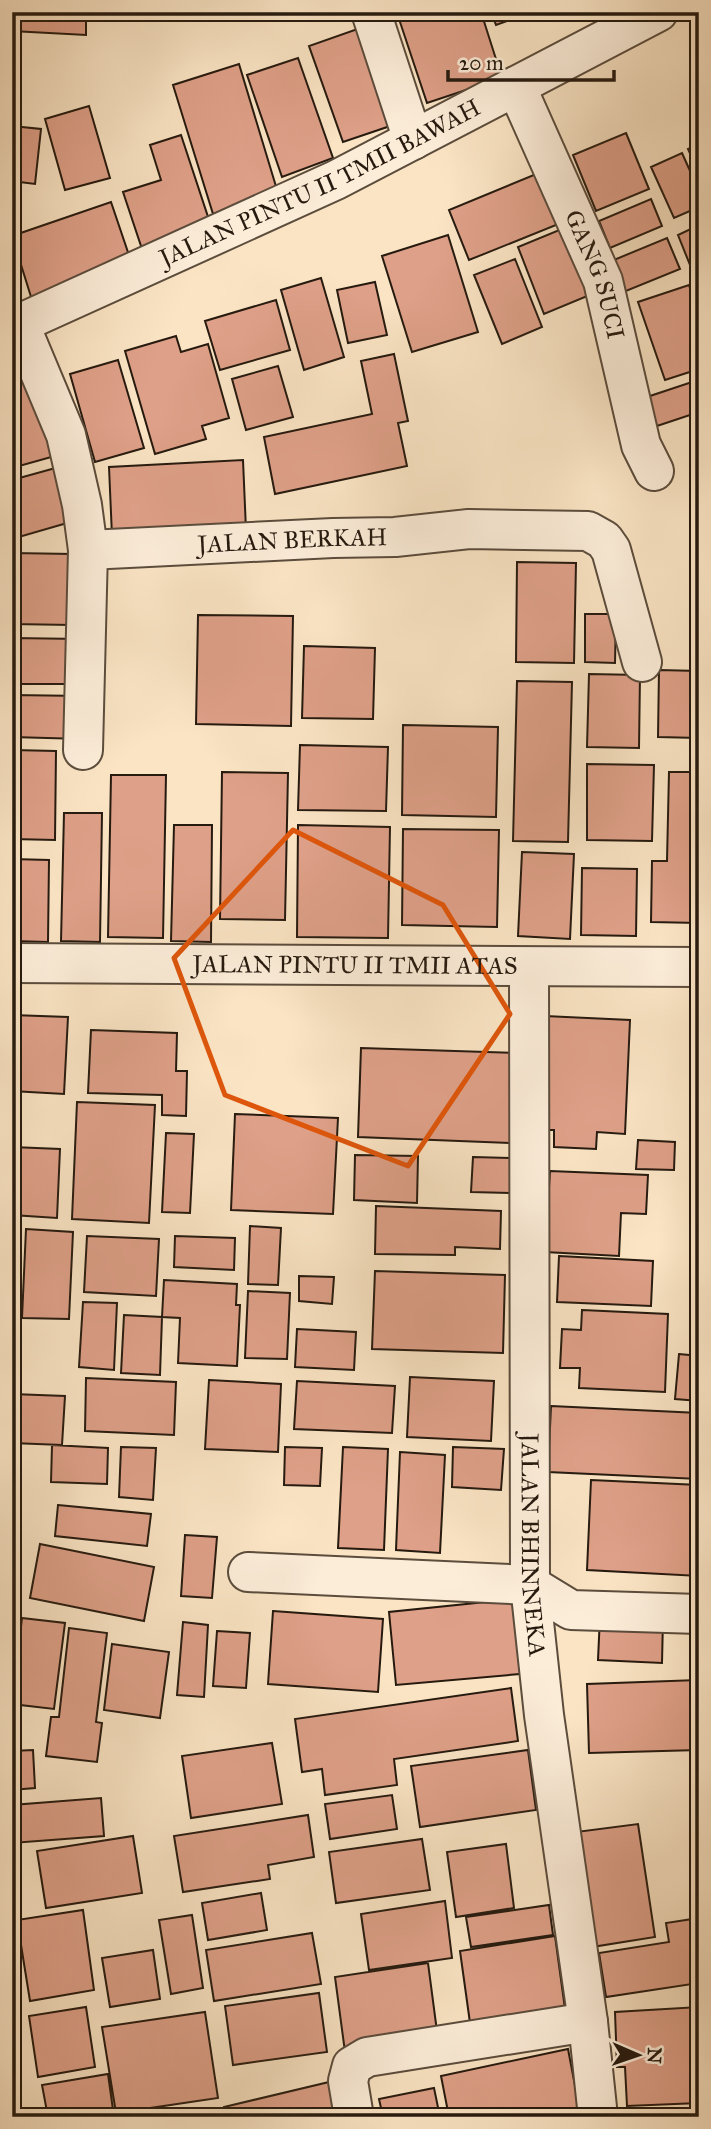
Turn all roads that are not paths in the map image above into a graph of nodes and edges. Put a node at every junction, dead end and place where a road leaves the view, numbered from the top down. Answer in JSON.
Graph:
{"nodes":[{"id":1,"x":371,"y":12,"type":"edge"},
{"id":2,"x":658,"y":12,"type":"edge"},
{"id":3,"x":516,"y":86,"type":"junction"},
{"id":4,"x":413,"y":140,"type":"junction"},
{"id":5,"x":16,"y":326,"type":"edge"},
{"id":6,"x":654,"y":471,"type":"dead end"},
{"id":7,"x":88,"y":551,"type":"junction"},
{"id":8,"x":642,"y":662,"type":"dead end"},
{"id":9,"x":83,"y":750,"type":"dead end"},
{"id":10,"x":12,"y":963,"type":"edge"},
{"id":11,"x":529,"y":967,"type":"junction"},
{"id":12,"x":699,"y":967,"type":"edge"},
{"id":13,"x":248,"y":1572,"type":"dead end"},
{"id":14,"x":530,"y":1585,"type":"junction"},
{"id":15,"x":699,"y":1614,"type":"edge"},
{"id":16,"x":589,"y":2022,"type":"junction"},
{"id":17,"x":354,"y":2117,"type":"edge"},
{"id":18,"x":598,"y":2117,"type":"edge"}],
"edges":[{"from":1,"to":4,"type":"street"},
{"from":2,"to":3,"type":"street","name":"JALAN PINTU II TMII BAWAH"},
{"from":3,"to":4,"type":"street","name":"JALAN PINTU II TMII BAWAH"},
{"from":3,"to":6,"type":"street","name":"GANG SUCI"},
{"from":4,"to":5,"type":"street","name":"JALAN PINTU II TMII BAWAH"},
{"from":5,"to":7,"type":"street"},
{"from":7,"to":8,"type":"street","name":"JALAN BERKAH"},
{"from":7,"to":9,"type":"street"},
{"from":10,"to":11,"type":"street","name":"JALAN PINTU II TMII ATAS"},
{"from":11,"to":12,"type":"street","name":"JALAN PINTU II TMII ATAS"},
{"from":11,"to":14,"type":"street","name":"JALAN BHINNEKA"},
{"from":13,"to":14,"type":"street"},
{"from":14,"to":15,"type":"street"},
{"from":14,"to":16,"type":"street","name":"JALAN BHINNEKA"},
{"from":16,"to":17,"type":"street"},
{"from":16,"to":18,"type":"street","name":"JALAN BHINNEKA"}]}
